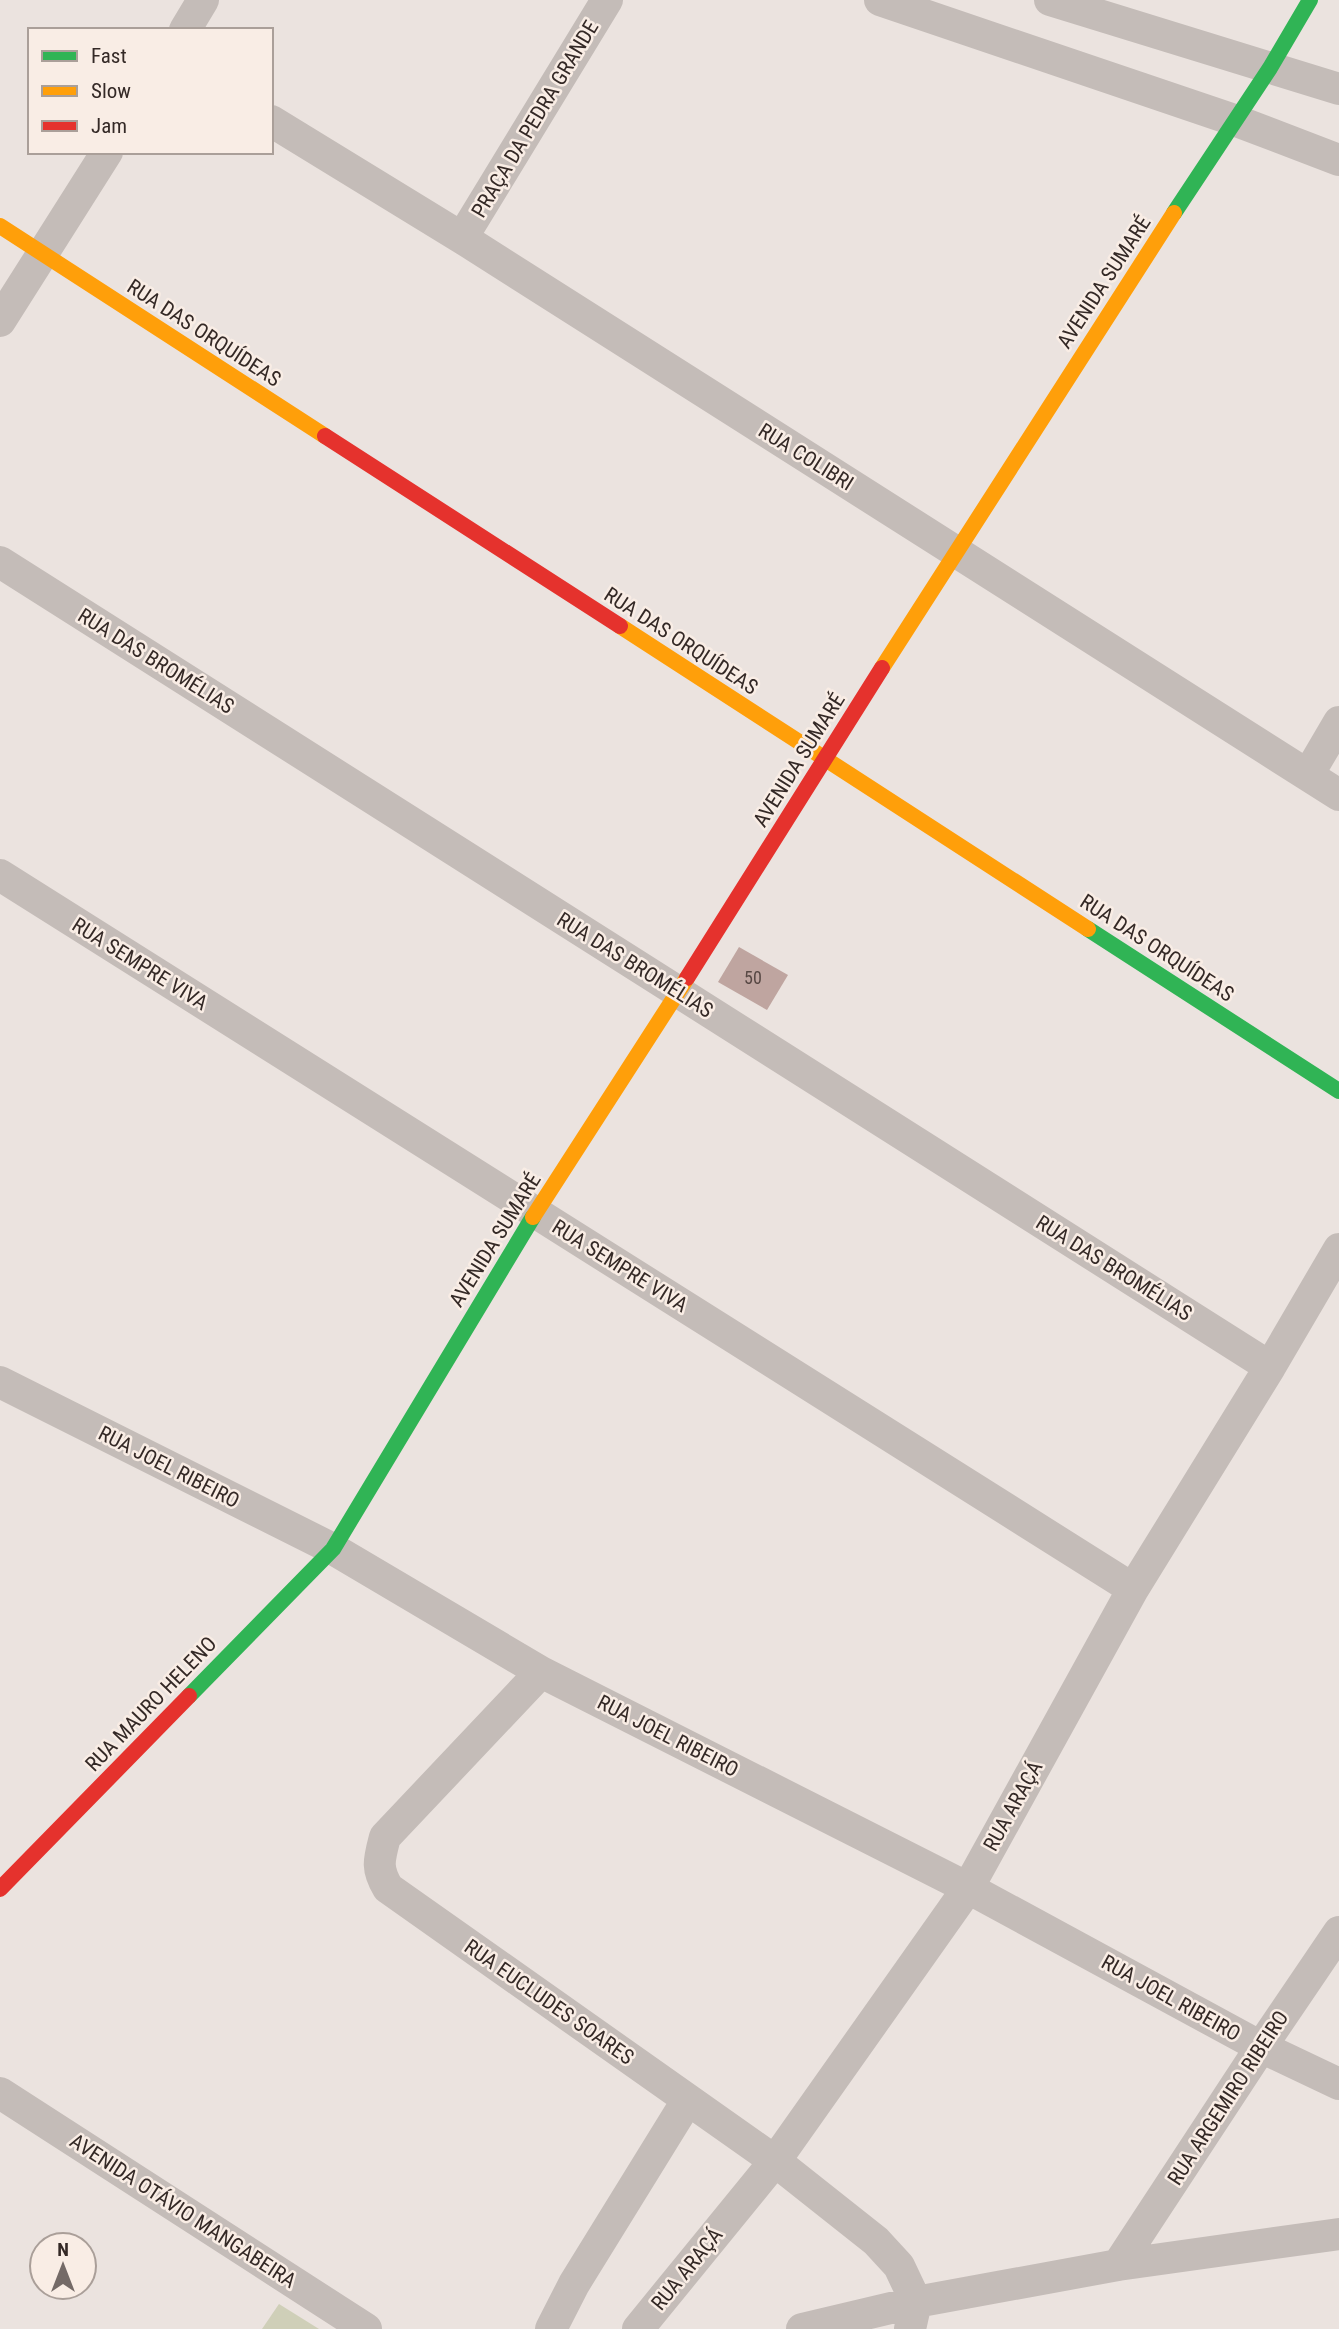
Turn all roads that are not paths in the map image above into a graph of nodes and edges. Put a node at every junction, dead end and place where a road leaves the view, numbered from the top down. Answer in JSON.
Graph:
{"nodes":[{"id":1,"x":203,"y":0,"type":"edge"},
{"id":2,"x":607,"y":0,"type":"edge"},
{"id":3,"x":880,"y":0,"type":"edge"},
{"id":4,"x":1051,"y":0,"type":"edge"},
{"id":5,"x":1310,"y":0,"type":"edge"},
{"id":6,"x":186,"y":28,"type":"edge"},
{"id":7,"x":1270,"y":68,"type":"junction"},
{"id":8,"x":1339,"y":89,"type":"edge"},
{"id":9,"x":1234,"y":120,"type":"junction"},
{"id":10,"x":273,"y":122,"type":"edge"},
{"id":11,"x":106,"y":154,"type":"edge"},
{"id":12,"x":1339,"y":160,"type":"edge"},
{"id":13,"x":0,"y":226,"type":"edge"},
{"id":14,"x":462,"y":238,"type":"junction"},
{"id":15,"x":43,"y":254,"type":"junction"},
{"id":16,"x":0,"y":321,"type":"edge"},
{"id":17,"x":955,"y":552,"type":"junction"},
{"id":18,"x":0,"y":562,"type":"edge"},
{"id":19,"x":1339,"y":722,"type":"edge"},
{"id":20,"x":824,"y":758,"type":"junction"},
{"id":21,"x":1308,"y":775,"type":"junction"},
{"id":22,"x":1339,"y":795,"type":"edge"},
{"id":23,"x":0,"y":875,"type":"edge"},
{"id":24,"x":678,"y":992,"type":"junction"},
{"id":25,"x":1339,"y":1091,"type":"edge"},
{"id":26,"x":535,"y":1213,"type":"junction"},
{"id":27,"x":1339,"y":1250,"type":"edge"},
{"id":28,"x":1270,"y":1367,"type":"junction"},
{"id":29,"x":0,"y":1382,"type":"edge"},
{"id":30,"x":332,"y":1549,"type":"junction"},
{"id":31,"x":1133,"y":1589,"type":"junction"},
{"id":32,"x":541,"y":1672,"type":"junction"},
{"id":33,"x":968,"y":1888,"type":"junction"},
{"id":34,"x":0,"y":1889,"type":"edge"},
{"id":35,"x":1339,"y":1932,"type":"edge"},
{"id":36,"x":1261,"y":2047,"type":"junction"},
{"id":37,"x":1339,"y":2084,"type":"edge"},
{"id":38,"x":0,"y":2093,"type":"edge"},
{"id":39,"x":687,"y":2101,"type":"junction"},
{"id":40,"x":775,"y":2161,"type":"junction"},
{"id":41,"x":1339,"y":2234,"type":"edge"},
{"id":42,"x":1118,"y":2265,"type":"junction"},
{"id":43,"x":913,"y":2316,"type":"edge"},
{"id":44,"x":366,"y":2329,"type":"edge"},
{"id":45,"x":551,"y":2329,"type":"edge"},
{"id":46,"x":638,"y":2329,"type":"edge"},
{"id":47,"x":802,"y":2329,"type":"edge"}],
"edges":[{"from":1,"to":6,"type":"street"},
{"from":2,"to":14,"type":"street","name":"PRAÇA DA PEDRA GRANDE"},
{"from":3,"to":9,"type":"street"},
{"from":4,"to":7,"type":"street"},
{"from":5,"to":7,"type":"street","name":"AVENIDA SUMARÉ"},
{"from":7,"to":8,"type":"street"},
{"from":7,"to":9,"type":"street","name":"AVENIDA SUMARÉ"},
{"from":9,"to":12,"type":"street"},
{"from":9,"to":17,"type":"street","name":"AVENIDA SUMARÉ"},
{"from":10,"to":14,"type":"street","name":"RUA COLIBRI"},
{"from":11,"to":15,"type":"street"},
{"from":13,"to":15,"type":"street","name":"RUA DAS ORQUÍDEAS"},
{"from":14,"to":17,"type":"street","name":"RUA COLIBRI"},
{"from":15,"to":16,"type":"street"},
{"from":15,"to":20,"type":"street","name":"RUA DAS ORQUÍDEAS"},
{"from":17,"to":20,"type":"street","name":"AVENIDA SUMARÉ"},
{"from":17,"to":21,"type":"street","name":"RUA COLIBRI"},
{"from":18,"to":24,"type":"street","name":"RUA DAS BROMÉLIAS"},
{"from":19,"to":21,"type":"street"},
{"from":20,"to":24,"type":"street","name":"AVENIDA SUMARÉ"},
{"from":20,"to":25,"type":"street","name":"RUA DAS ORQUÍDEAS"},
{"from":21,"to":22,"type":"street","name":"RUA COLIBRI"},
{"from":23,"to":26,"type":"street","name":"RUA SEMPRE VIVA"},
{"from":24,"to":26,"type":"street","name":"AVENIDA SUMARÉ"},
{"from":24,"to":28,"type":"street","name":"RUA DAS BROMÉLIAS"},
{"from":26,"to":30,"type":"street","name":"AVENIDA SUMARÉ"},
{"from":26,"to":31,"type":"street","name":"RUA SEMPRE VIVA"},
{"from":27,"to":28,"type":"street","name":"RUA ARAÇÁ"},
{"from":28,"to":31,"type":"street","name":"RUA ARAÇÁ"},
{"from":29,"to":30,"type":"street","name":"RUA JOEL RIBEIRO"},
{"from":30,"to":32,"type":"street","name":"RUA JOEL RIBEIRO"},
{"from":30,"to":34,"type":"street","name":"RUA MAURO HELENO"},
{"from":31,"to":33,"type":"street","name":"RUA ARAÇÁ"},
{"from":32,"to":33,"type":"street","name":"RUA JOEL RIBEIRO"},
{"from":32,"to":39,"type":"street","name":"RUA EUCLUDES SOARES"},
{"from":33,"to":36,"type":"street","name":"RUA JOEL RIBEIRO"},
{"from":33,"to":40,"type":"street","name":"RUA ARAÇÁ"},
{"from":35,"to":36,"type":"street","name":"RUA ARGEMIRO RIBEIRO"},
{"from":36,"to":37,"type":"street","name":"RUA JOEL RIBEIRO"},
{"from":36,"to":42,"type":"street","name":"RUA ARGEMIRO RIBEIRO"},
{"from":38,"to":44,"type":"street","name":"AVENIDA OTÁVIO MANGABEIRA"},
{"from":39,"to":40,"type":"street","name":"RUA EUCLUDES SOARES"},
{"from":39,"to":45,"type":"street"},
{"from":40,"to":43,"type":"street","name":"RUA EUCLUDES SOARES"},
{"from":40,"to":46,"type":"street","name":"RUA ARAÇÁ"},
{"from":41,"to":42,"type":"street"},
{"from":42,"to":43,"type":"street"},
{"from":43,"to":47,"type":"street"}]}
